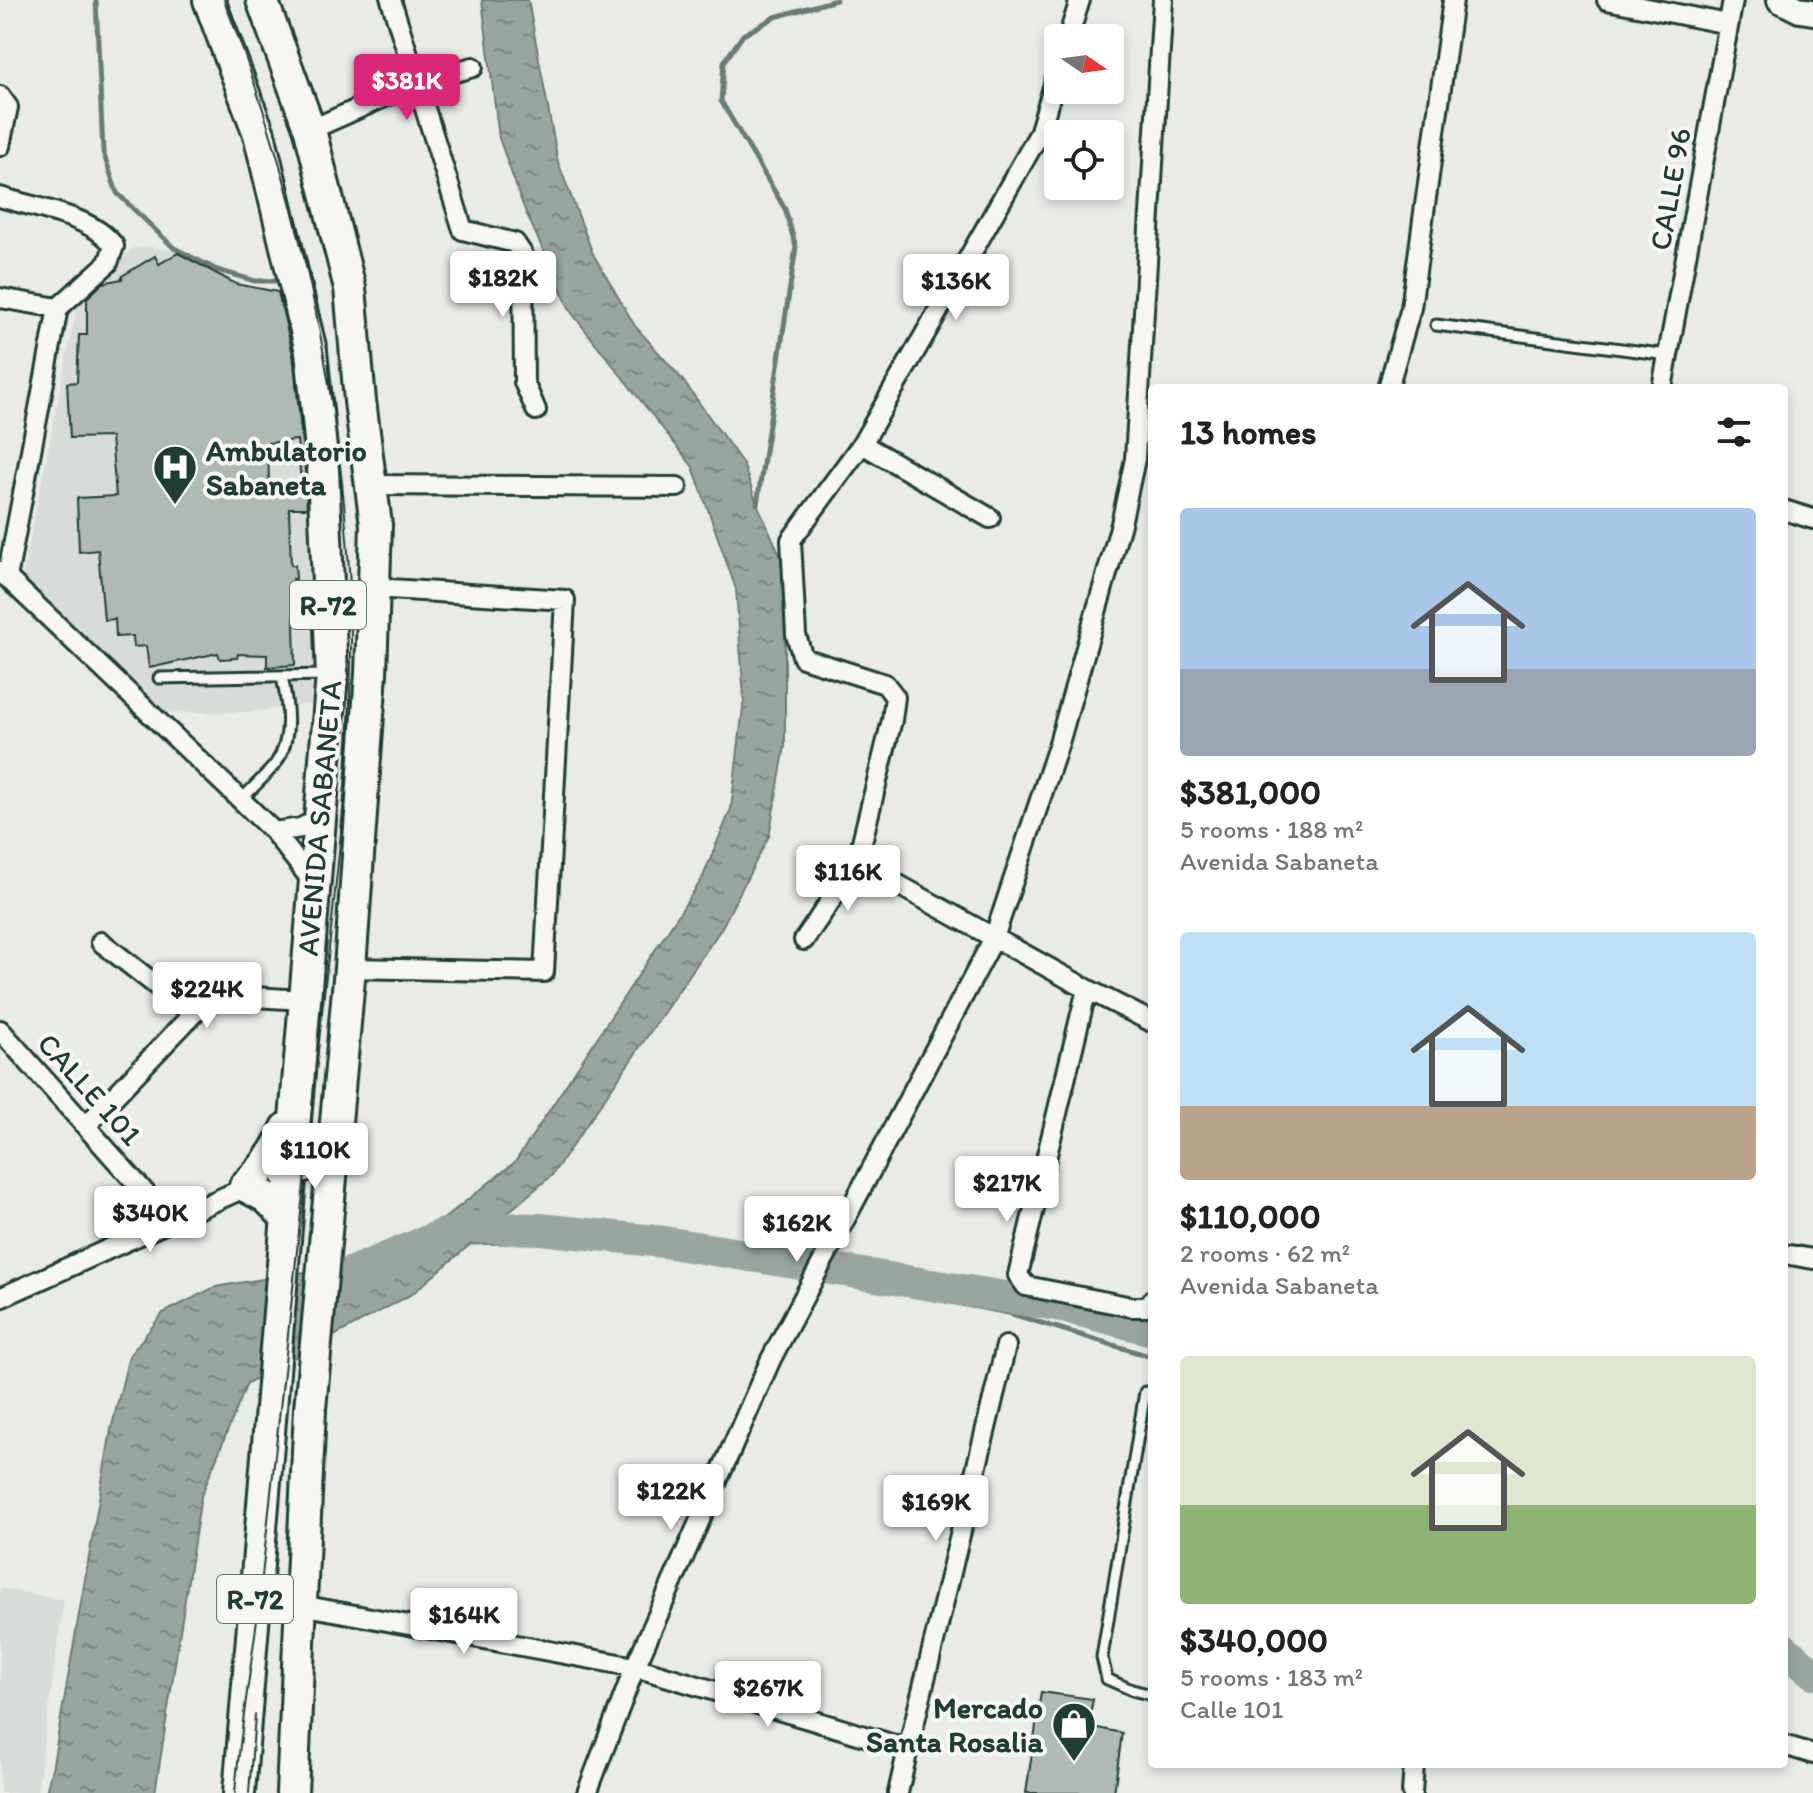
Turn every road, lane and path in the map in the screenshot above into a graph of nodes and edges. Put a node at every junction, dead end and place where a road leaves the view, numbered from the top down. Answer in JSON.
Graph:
{"nodes":[{"id":1,"x":209,"y":0,"type":"edge"},
{"id":2,"x":262,"y":0,"type":"edge"},
{"id":3,"x":391,"y":0,"type":"edge"},
{"id":4,"x":1080,"y":0,"type":"edge"},
{"id":5,"x":1163,"y":0,"type":"edge"},
{"id":6,"x":1453,"y":0,"type":"edge"},
{"id":7,"x":1607,"y":0,"type":"edge"},
{"id":8,"x":1733,"y":0,"type":"edge"},
{"id":9,"x":1780,"y":0,"type":"edge"},
{"id":10,"x":1813,"y":12,"type":"edge"},
{"id":11,"x":1072,"y":24,"type":"edge"},
{"id":12,"x":1728,"y":24,"type":"junction"},
{"id":13,"x":473,"y":67,"type":"dead end"},
{"id":14,"x":416,"y":83,"type":"junction"},
{"id":15,"x":0,"y":96,"type":"edge"},
{"id":16,"x":1048,"y":104,"type":"edge"},
{"id":17,"x":310,"y":130,"type":"junction"},
{"id":18,"x":0,"y":146,"type":"edge"},
{"id":19,"x":0,"y":197,"type":"edge"},
{"id":20,"x":0,"y":298,"type":"edge"},
{"id":21,"x":58,"y":308,"type":"junction"},
{"id":22,"x":1436,"y":325,"type":"dead end"},
{"id":23,"x":1668,"y":355,"type":"junction"},
{"id":24,"x":1389,"y":384,"type":"edge"},
{"id":25,"x":1663,"y":384,"type":"edge"},
{"id":26,"x":536,"y":410,"type":"dead end"},
{"id":27,"x":862,"y":444,"type":"junction"},
{"id":28,"x":371,"y":485,"type":"junction"},
{"id":29,"x":677,"y":487,"type":"dead end"},
{"id":30,"x":1788,"y":511,"type":"edge"},
{"id":31,"x":990,"y":518,"type":"dead end"},
{"id":32,"x":1813,"y":519,"type":"edge"},
{"id":33,"x":4,"y":574,"type":"edge"},
{"id":34,"x":374,"y":588,"type":"junction"},
{"id":35,"x":332,"y":675,"type":"junction"},
{"id":36,"x":282,"y":677,"type":"junction"},
{"id":37,"x":159,"y":678,"type":"dead end"},
{"id":38,"x":241,"y":800,"type":"junction"},
{"id":39,"x":318,"y":819,"type":"junction"},
{"id":40,"x":274,"y":832,"type":"junction"},
{"id":41,"x":857,"y":862,"type":"junction"},
{"id":42,"x":313,"y":882,"type":"junction"},
{"id":43,"x":994,"y":938,"type":"junction"},
{"id":44,"x":804,"y":940,"type":"dead end"},
{"id":45,"x":101,"y":942,"type":"dead end"},
{"id":46,"x":350,"y":968,"type":"junction"},
{"id":47,"x":1087,"y":989,"type":"junction"},
{"id":48,"x":304,"y":1000,"type":"junction"},
{"id":49,"x":193,"y":1014,"type":"junction"},
{"id":50,"x":1148,"y":1020,"type":"edge"},
{"id":51,"x":0,"y":1030,"type":"edge"},
{"id":52,"x":296,"y":1107,"type":"junction"},
{"id":53,"x":86,"y":1126,"type":"junction"},
{"id":54,"x":331,"y":1165,"type":"junction"},
{"id":55,"x":289,"y":1176,"type":"junction"},
{"id":56,"x":245,"y":1186,"type":"junction"},
{"id":57,"x":285,"y":1220,"type":"junction"},
{"id":58,"x":171,"y":1222,"type":"junction"},
{"id":59,"x":1788,"y":1255,"type":"edge"},
{"id":60,"x":1813,"y":1259,"type":"edge"},
{"id":61,"x":0,"y":1298,"type":"edge"},
{"id":62,"x":1148,"y":1305,"type":"edge"},
{"id":63,"x":1006,"y":1346,"type":"dead end"},
{"id":64,"x":1145,"y":1392,"type":"dead end"},
{"id":65,"x":301,"y":1605,"type":"junction"},
{"id":66,"x":635,"y":1667,"type":"junction"},
{"id":67,"x":1148,"y":1694,"type":"edge"},
{"id":68,"x":1788,"y":1746,"type":"edge"},
{"id":69,"x":908,"y":1749,"type":"junction"},
{"id":70,"x":294,"y":1751,"type":"junction"},
{"id":71,"x":1813,"y":1754,"type":"edge"},
{"id":72,"x":1414,"y":1768,"type":"edge"},
{"id":73,"x":239,"y":1793,"type":"edge"},
{"id":74,"x":292,"y":1793,"type":"edge"},
{"id":75,"x":301,"y":1793,"type":"edge"},
{"id":76,"x":587,"y":1793,"type":"edge"},
{"id":77,"x":898,"y":1793,"type":"edge"},
{"id":78,"x":1412,"y":1793,"type":"edge"}],
"edges":[{"from":1,"to":35,"type":"main road","name":"AVENIDA SABANETA","number":"R-72"},
{"from":2,"to":17,"type":"main road","name":"AVENIDA SABANETA","number":"R-72"},
{"from":3,"to":14,"type":"street"},
{"from":4,"to":11,"type":"street"},
{"from":5,"to":43,"type":"street"},
{"from":6,"to":24,"type":"street"},
{"from":7,"to":12,"type":"street"},
{"from":8,"to":12,"type":"street","name":"CALLE 96"},
{"from":9,"to":10,"type":"street"},
{"from":12,"to":23,"type":"street","name":"CALLE 96"},
{"from":13,"to":14,"type":"street"},
{"from":14,"to":17,"type":"street"},
{"from":14,"to":26,"type":"street"},
{"from":15,"to":18,"type":"street"},
{"from":16,"to":27,"type":"street"},
{"from":17,"to":28,"type":"main road","name":"AVENIDA SABANETA","number":"R-72"},
{"from":19,"to":21,"type":"street"},
{"from":20,"to":21,"type":"street"},
{"from":21,"to":33,"type":"street"},
{"from":22,"to":23,"type":"lane"},
{"from":23,"to":25,"type":"street","name":"CALLE 96"},
{"from":27,"to":31,"type":"street"},
{"from":27,"to":41,"type":"street"},
{"from":28,"to":29,"type":"street"},
{"from":28,"to":34,"type":"main road","name":"AVENIDA SABANETA","number":"R-72"},
{"from":30,"to":32,"type":"street"},
{"from":33,"to":38,"type":"street"},
{"from":34,"to":46,"type":"main road","name":"AVENIDA SABANETA","number":"R-72"},
{"from":34,"to":46,"type":"street"},
{"from":35,"to":36,"type":"lane"},
{"from":35,"to":39,"type":"main road","name":"AVENIDA SABANETA","number":"R-72"},
{"from":36,"to":37,"type":"lane"},
{"from":36,"to":38,"type":"lane"},
{"from":38,"to":40,"type":"street"},
{"from":39,"to":40,"type":"street"},
{"from":39,"to":42,"type":"main road","name":"AVENIDA SABANETA","number":"R-72"},
{"from":40,"to":42,"type":"street"},
{"from":41,"to":43,"type":"street"},
{"from":41,"to":44,"type":"street"},
{"from":42,"to":48,"type":"main road","name":"AVENIDA SABANETA","number":"R-72"},
{"from":43,"to":47,"type":"street"},
{"from":43,"to":66,"type":"street"},
{"from":45,"to":49,"type":"street"},
{"from":46,"to":54,"type":"main road","name":"AVENIDA SABANETA","number":"R-72"},
{"from":47,"to":50,"type":"street"},
{"from":47,"to":62,"type":"street"},
{"from":48,"to":49,"type":"street"},
{"from":48,"to":52,"type":"main road","name":"AVENIDA SABANETA","number":"R-72"},
{"from":49,"to":53,"type":"street"},
{"from":51,"to":53,"type":"street","name":"CALLE 101"},
{"from":52,"to":55,"type":"main road","name":"AVENIDA SABANETA","number":"R-72"},
{"from":52,"to":56,"type":"main road"},
{"from":53,"to":58,"type":"street","name":"CALLE 101"},
{"from":54,"to":55,"type":"street"},
{"from":54,"to":65,"type":"main road","name":"AVENIDA SABANETA","number":"R-72"},
{"from":55,"to":56,"type":"street"},
{"from":55,"to":57,"type":"main road","name":"AVENIDA SABANETA","number":"R-72"},
{"from":56,"to":57,"type":"main road"},
{"from":56,"to":58,"type":"street"},
{"from":57,"to":73,"type":"main road","name":"AVENIDA SABANETA","number":"R-72"},
{"from":58,"to":61,"type":"street"},
{"from":59,"to":60,"type":"street"},
{"from":63,"to":69,"type":"street"},
{"from":64,"to":67,"type":"lane"},
{"from":65,"to":66,"type":"street"},
{"from":65,"to":70,"type":"main road","name":"AVENIDA SABANETA","number":"R-72"},
{"from":66,"to":69,"type":"street"},
{"from":66,"to":76,"type":"street"},
{"from":68,"to":71,"type":"street"},
{"from":69,"to":77,"type":"street"},
{"from":70,"to":74,"type":"main road","name":"AVENIDA SABANETA","number":"R-72"},
{"from":70,"to":75,"type":"main road"},
{"from":72,"to":78,"type":"street"}]}
